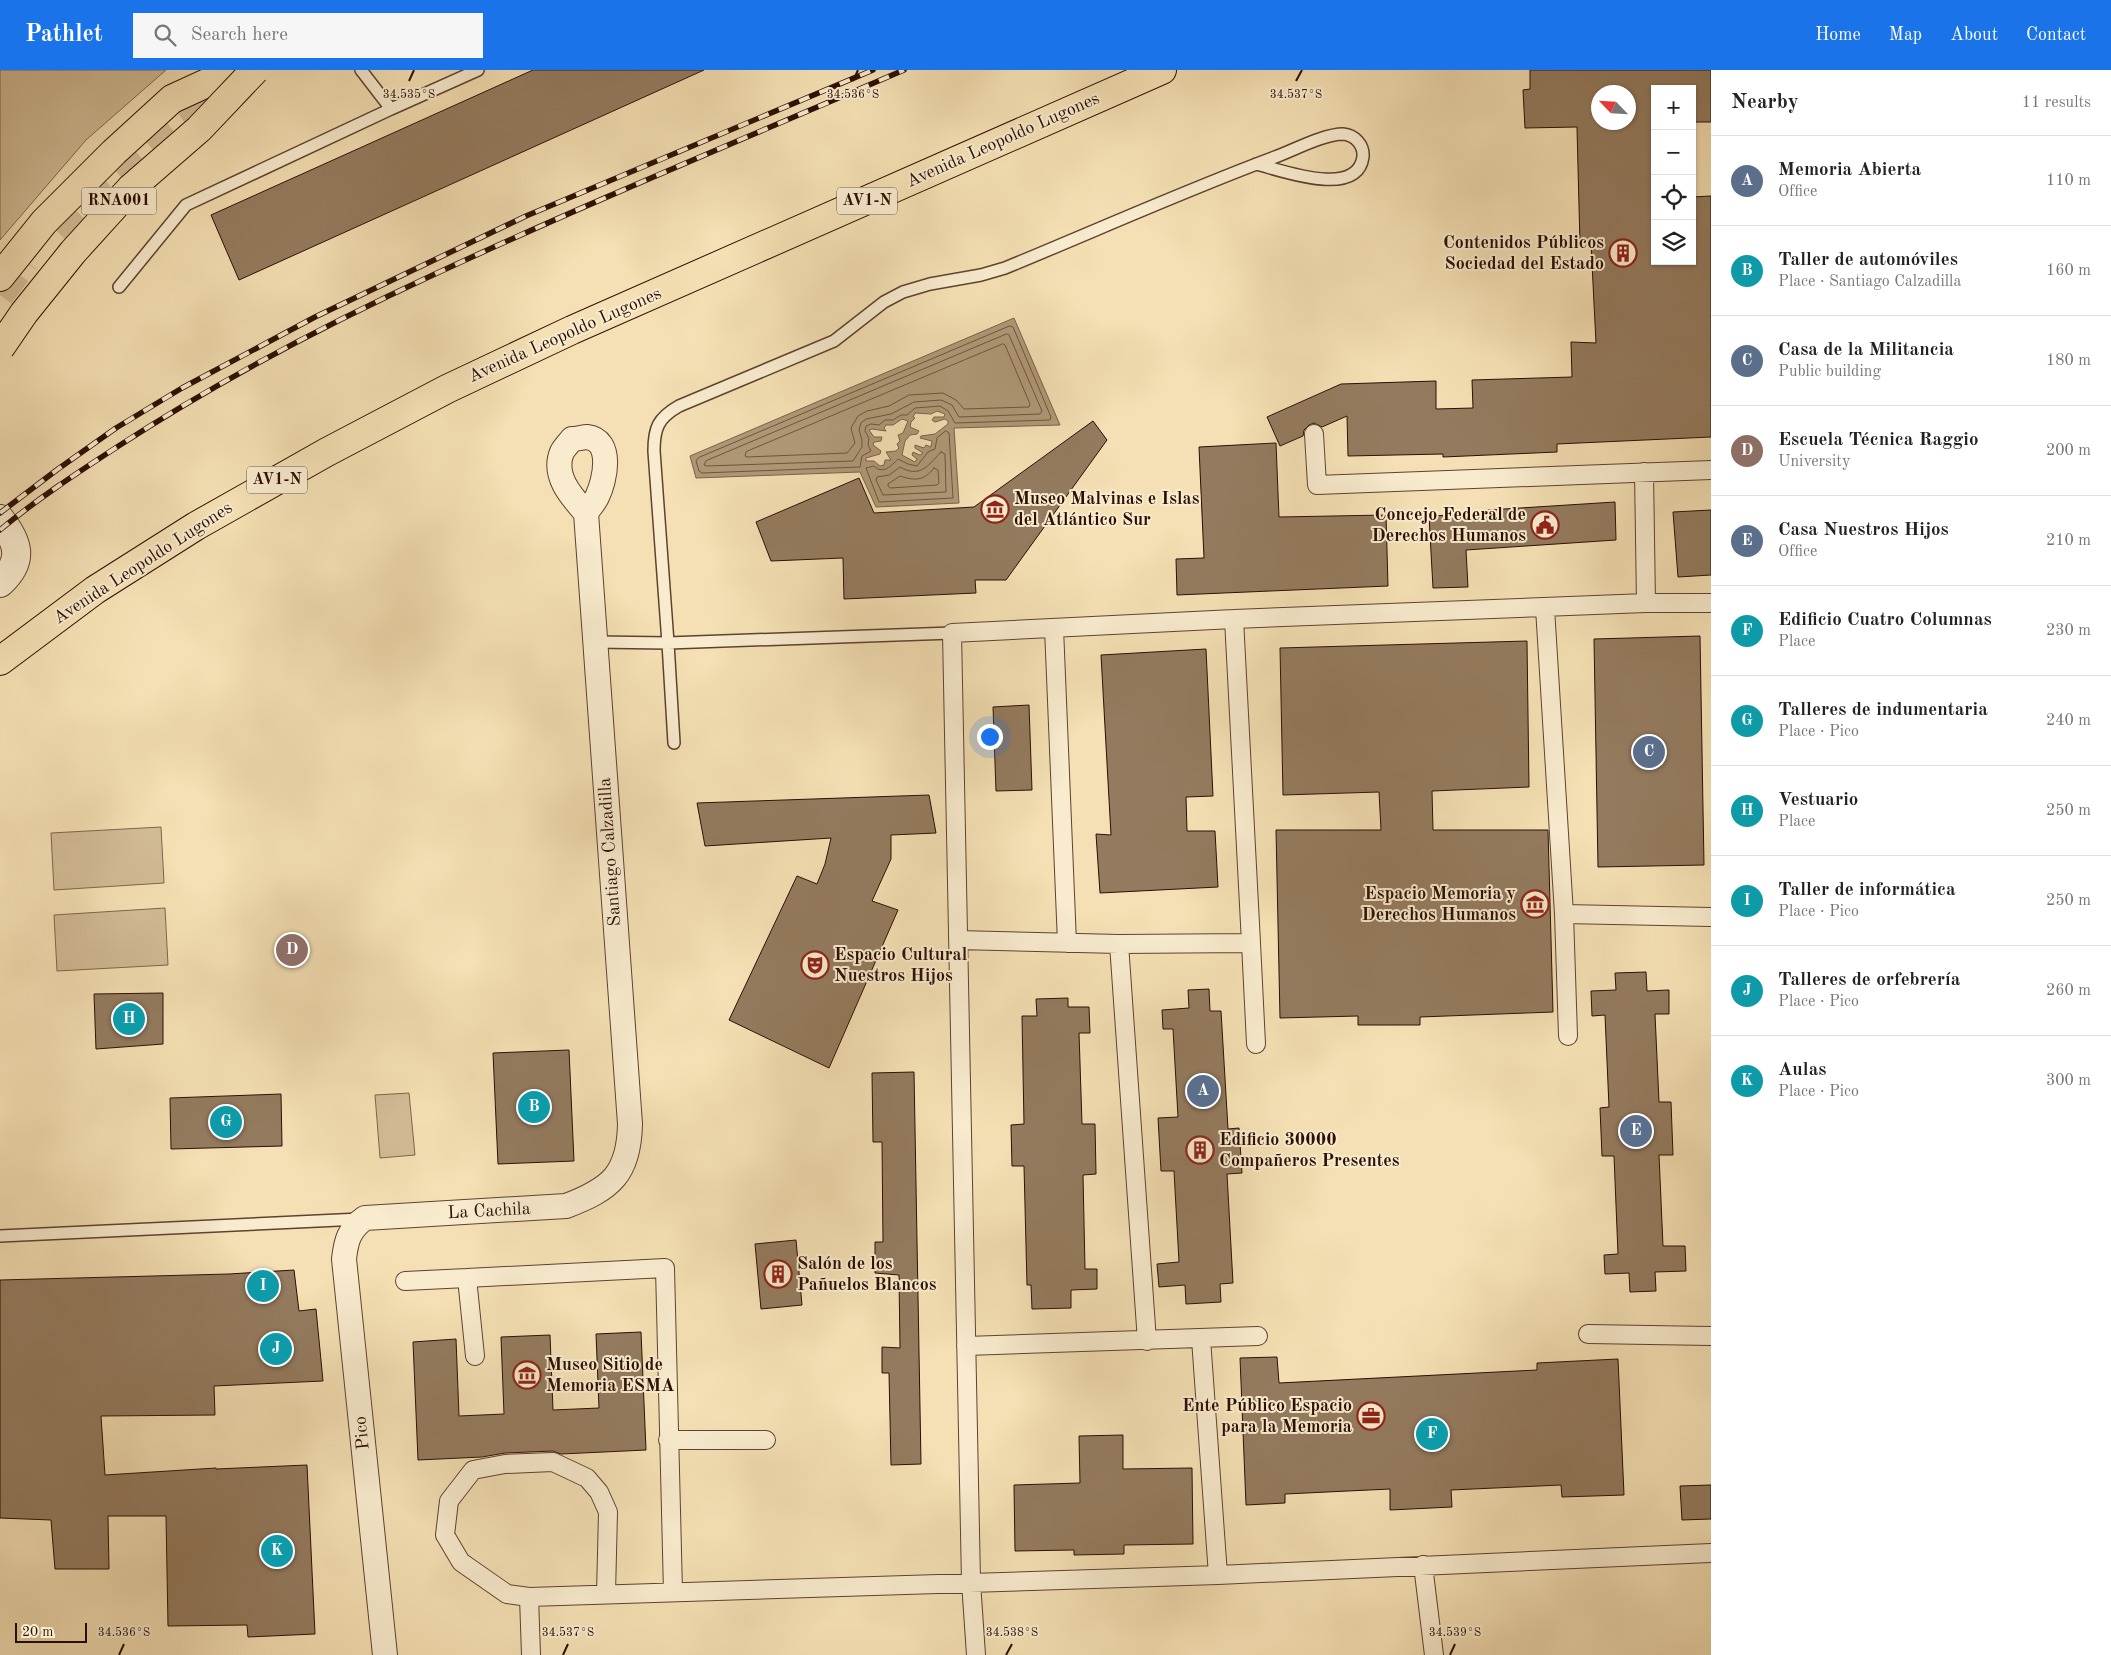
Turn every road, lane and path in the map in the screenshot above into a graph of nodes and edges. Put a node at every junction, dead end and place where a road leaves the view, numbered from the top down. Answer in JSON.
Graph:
{"nodes":[{"id":1,"x":235,"y":70,"type":"edge"},
{"id":2,"x":255,"y":70,"type":"edge"},
{"id":3,"x":360,"y":70,"type":"edge"},
{"id":4,"x":478,"y":70,"type":"edge"},
{"id":5,"x":1162,"y":70,"type":"edge"},
{"id":6,"x":391,"y":109,"type":"junction"},
{"id":7,"x":1256,"y":164,"type":"junction"},
{"id":8,"x":0,"y":277,"type":"tunnel mouth"},
{"id":9,"x":118,"y":287,"type":"dead end"},
{"id":10,"x":0,"y":348,"type":"edge"},
{"id":11,"x":1314,"y":434,"type":"dead end"},
{"id":12,"x":1711,"y":470,"type":"edge"},
{"id":13,"x":1644,"y":472,"type":"junction"},
{"id":14,"x":586,"y":513,"type":"dead end"},
{"id":15,"x":0,"y":519,"type":"edge"},
{"id":16,"x":0,"y":582,"type":"edge"},
{"id":17,"x":1646,"y":603,"type":"junction"},
{"id":18,"x":1711,"y":603,"type":"edge"},
{"id":19,"x":1545,"y":608,"type":"junction"},
{"id":20,"x":1234,"y":619,"type":"junction"},
{"id":21,"x":1054,"y":628,"type":"junction"},
{"id":22,"x":952,"y":633,"type":"junction"},
{"id":23,"x":595,"y":642,"type":"junction"},
{"id":24,"x":668,"y":643,"type":"junction"},
{"id":25,"x":0,"y":661,"type":"edge"},
{"id":26,"x":674,"y":743,"type":"dead end"},
{"id":27,"x":1564,"y":914,"type":"junction"},
{"id":28,"x":1711,"y":917,"type":"edge"},
{"id":29,"x":958,"y":940,"type":"junction"},
{"id":30,"x":1067,"y":943,"type":"junction"},
{"id":31,"x":1251,"y":943,"type":"junction"},
{"id":32,"x":1120,"y":944,"type":"junction"},
{"id":33,"x":1568,"y":1036,"type":"dead end"},
{"id":34,"x":1256,"y":1044,"type":"dead end"},
{"id":35,"x":608,"y":1185,"type":"joint"},
{"id":36,"x":365,"y":1218,"type":"junction"},
{"id":37,"x":0,"y":1236,"type":"edge"},
{"id":38,"x":467,"y":1278,"type":"junction"},
{"id":39,"x":405,"y":1282,"type":"dead end"},
{"id":40,"x":1588,"y":1334,"type":"dead end"},
{"id":41,"x":1258,"y":1336,"type":"dead end"},
{"id":42,"x":1711,"y":1336,"type":"edge"},
{"id":43,"x":1201,"y":1339,"type":"junction"},
{"id":44,"x":1146,"y":1341,"type":"junction"},
{"id":45,"x":966,"y":1346,"type":"junction"},
{"id":46,"x":475,"y":1356,"type":"dead end"},
{"id":47,"x":668,"y":1440,"type":"junction"},
{"id":48,"x":766,"y":1440,"type":"dead end"},
{"id":49,"x":1711,"y":1553,"type":"edge"},
{"id":50,"x":1424,"y":1565,"type":"junction"},
{"id":51,"x":1218,"y":1575,"type":"junction"},
{"id":52,"x":971,"y":1582,"type":"junction"},
{"id":53,"x":672,"y":1592,"type":"junction"},
{"id":54,"x":606,"y":1594,"type":"junction"},
{"id":55,"x":529,"y":1597,"type":"junction"},
{"id":56,"x":385,"y":1655,"type":"edge"},
{"id":57,"x":531,"y":1655,"type":"edge"},
{"id":58,"x":976,"y":1655,"type":"edge"},
{"id":59,"x":1434,"y":1655,"type":"edge"}],
"edges":[{"from":1,"to":8,"type":"highway"},
{"from":2,"to":10,"type":"highway","number":"RNA001","bridge":true},
{"from":3,"to":6,"type":"lane"},
{"from":4,"to":6,"type":"lane"},
{"from":5,"to":25,"type":"highway","name":"Avenida Leopoldo Lugones","number":"AV1-N"},
{"from":6,"to":9,"type":"lane"},
{"from":7,"to":7,"type":"lane"},
{"from":7,"to":24,"type":"lane"},
{"from":11,"to":13,"type":"street"},
{"from":12,"to":13,"type":"street"},
{"from":13,"to":17,"type":"street"},
{"from":14,"to":23,"type":"street","name":"Santiago Calzadilla"},
{"from":15,"to":16,"type":"street"},
{"from":17,"to":18,"type":"street"},
{"from":17,"to":19,"type":"street"},
{"from":19,"to":20,"type":"street"},
{"from":19,"to":27,"type":"street"},
{"from":20,"to":21,"type":"street"},
{"from":20,"to":31,"type":"street"},
{"from":21,"to":22,"type":"street"},
{"from":21,"to":30,"type":"street"},
{"from":22,"to":24,"type":"lane"},
{"from":22,"to":29,"type":"street"},
{"from":23,"to":24,"type":"lane"},
{"from":23,"to":35,"type":"street","name":"Santiago Calzadilla"},
{"from":24,"to":26,"type":"lane"},
{"from":27,"to":28,"type":"street"},
{"from":27,"to":33,"type":"street"},
{"from":29,"to":30,"type":"street"},
{"from":29,"to":45,"type":"street"},
{"from":30,"to":32,"type":"street"},
{"from":31,"to":32,"type":"street"},
{"from":31,"to":34,"type":"street"},
{"from":32,"to":44,"type":"street"},
{"from":35,"to":36,"type":"street","name":"La Cachila"},
{"from":36,"to":37,"type":"lane"},
{"from":36,"to":56,"type":"street","name":"Pico"},
{"from":38,"to":39,"type":"street"},
{"from":38,"to":46,"type":"street"},
{"from":38,"to":47,"type":"street"},
{"from":40,"to":42,"type":"street"},
{"from":41,"to":43,"type":"street"},
{"from":43,"to":44,"type":"street"},
{"from":43,"to":51,"type":"street"},
{"from":44,"to":45,"type":"street"},
{"from":45,"to":52,"type":"street"},
{"from":47,"to":48,"type":"street"},
{"from":47,"to":53,"type":"street"},
{"from":49,"to":50,"type":"street"},
{"from":50,"to":51,"type":"street"},
{"from":50,"to":59,"type":"street"},
{"from":51,"to":52,"type":"street"},
{"from":52,"to":53,"type":"street"},
{"from":52,"to":58,"type":"street"},
{"from":53,"to":54,"type":"street"},
{"from":54,"to":55,"type":"street"},
{"from":54,"to":55,"type":"street"},
{"from":55,"to":57,"type":"street"}]}
